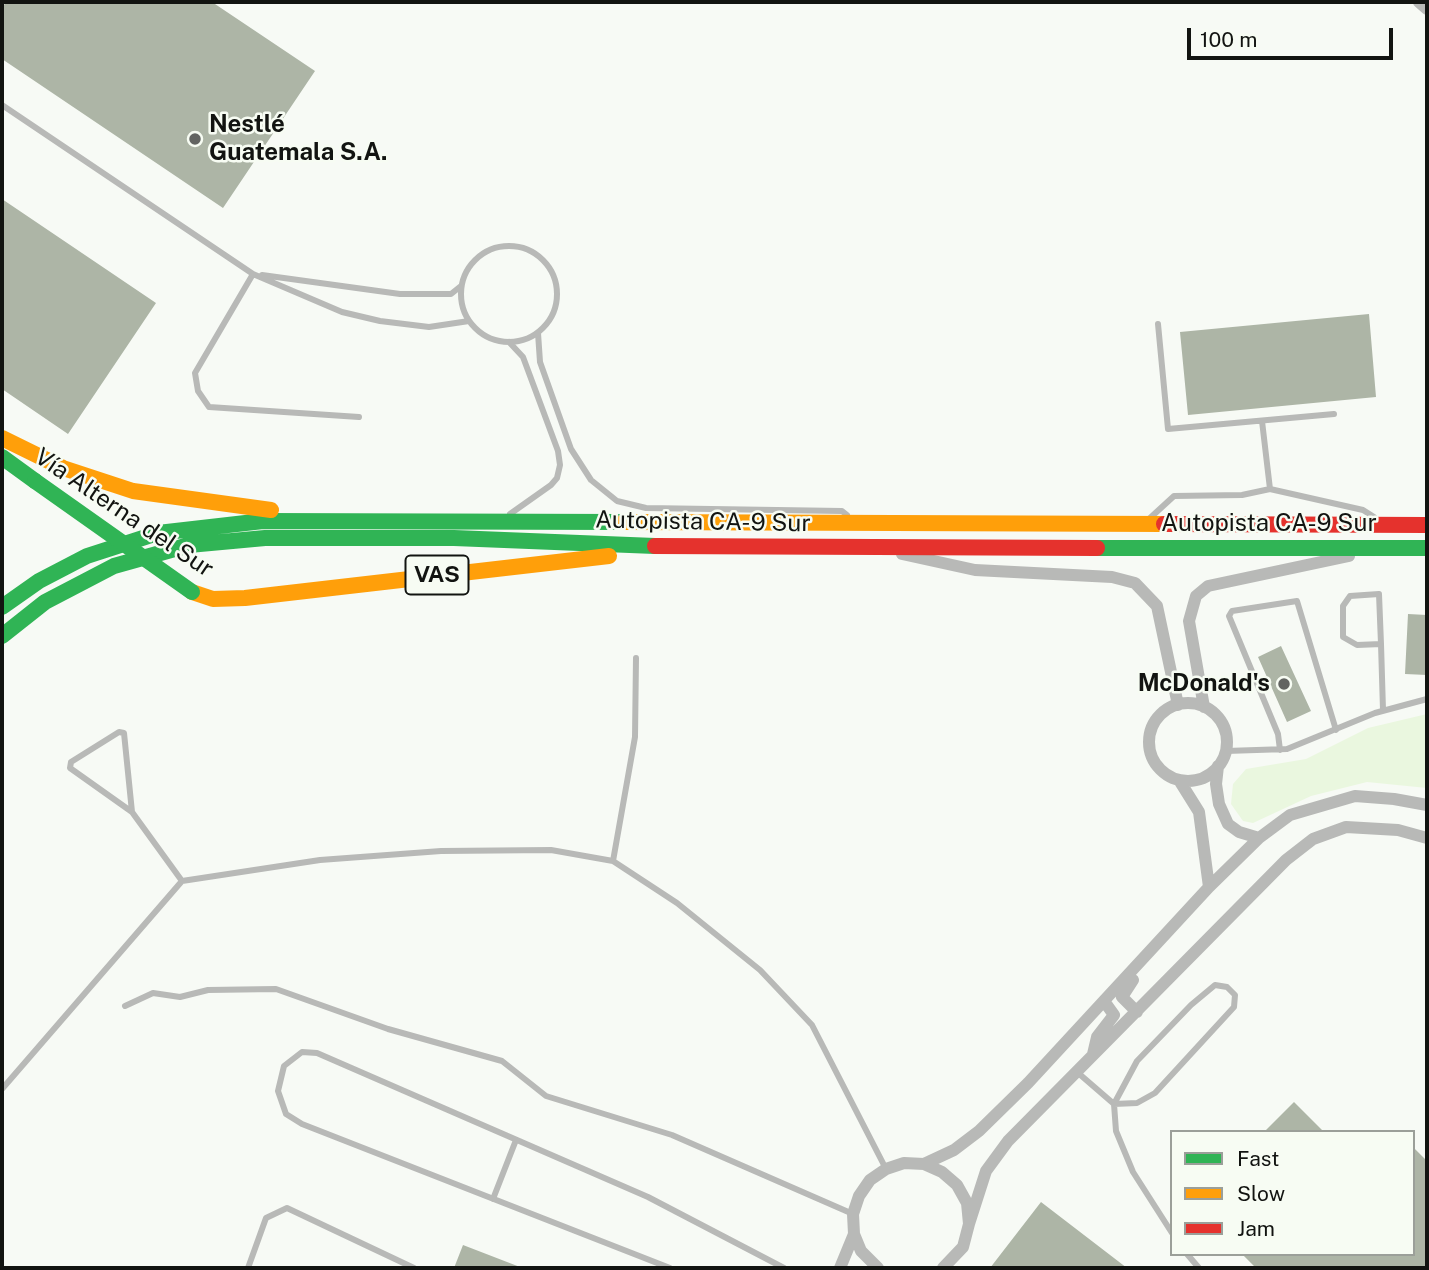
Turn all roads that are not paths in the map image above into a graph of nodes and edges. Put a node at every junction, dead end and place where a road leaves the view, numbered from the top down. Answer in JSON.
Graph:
{"nodes":[{"id":1,"x":1419,"y":2,"type":"edge"},
{"id":2,"x":1427,"y":9,"type":"edge"},
{"id":3,"x":2,"y":106,"type":"edge"},
{"id":4,"x":253,"y":274,"type":"junction"},
{"id":5,"x":461,"y":286,"type":"junction"},
{"id":6,"x":469,"y":321,"type":"junction"},
{"id":7,"x":1158,"y":324,"type":"dead end"},
{"id":8,"x":538,"y":333,"type":"junction"},
{"id":9,"x":509,"y":342,"type":"junction"},
{"id":10,"x":1334,"y":414,"type":"dead end"},
{"id":11,"x":359,"y":417,"type":"dead end"},
{"id":12,"x":1262,"y":421,"type":"junction"},
{"id":13,"x":2,"y":438,"type":"edge"},
{"id":14,"x":2,"y":457,"type":"edge"},
{"id":15,"x":1270,"y":489,"type":"junction"},
{"id":16,"x":304,"y":520,"type":"junction"},
{"id":17,"x":499,"y":520,"type":"junction"},
{"id":18,"x":858,"y":522,"type":"junction"},
{"id":19,"x":1144,"y":523,"type":"junction"},
{"id":20,"x":1384,"y":525,"type":"junction"},
{"id":21,"x":1427,"y":525,"type":"edge"},
{"id":22,"x":876,"y":546,"type":"junction"},
{"id":23,"x":682,"y":548,"type":"junction"},
{"id":24,"x":1391,"y":548,"type":"junction"},
{"id":25,"x":1425,"y":548,"type":"edge"},
{"id":26,"x":2,"y":607,"type":"edge"},
{"id":27,"x":2,"y":636,"type":"edge"},
{"id":28,"x":1381,"y":645,"type":"junction"},
{"id":29,"x":636,"y":658,"type":"dead end"},
{"id":30,"x":1427,"y":699,"type":"edge"},
{"id":31,"x":1178,"y":705,"type":"junction"},
{"id":32,"x":1204,"y":707,"type":"junction"},
{"id":33,"x":1383,"y":710,"type":"junction"},
{"id":34,"x":1336,"y":730,"type":"junction"},
{"id":35,"x":1280,"y":750,"type":"junction"},
{"id":36,"x":1226,"y":751,"type":"junction"},
{"id":37,"x":1218,"y":766,"type":"junction"},
{"id":38,"x":1179,"y":780,"type":"junction"},
{"id":39,"x":1427,"y":806,"type":"edge"},
{"id":40,"x":132,"y":813,"type":"junction"},
{"id":41,"x":1259,"y":838,"type":"junction"},
{"id":42,"x":1427,"y":838,"type":"edge"},
{"id":43,"x":613,"y":861,"type":"junction"},
{"id":44,"x":182,"y":881,"type":"junction"},
{"id":45,"x":1209,"y":887,"type":"junction"},
{"id":46,"x":1154,"y":947,"type":"junction"},
{"id":47,"x":1104,"y":1001,"type":"junction"},
{"id":48,"x":125,"y":1006,"type":"dead end"},
{"id":49,"x":1137,"y":1012,"type":"junction"},
{"id":50,"x":1093,"y":1055,"type":"junction"},
{"id":51,"x":1076,"y":1071,"type":"junction"},
{"id":52,"x":2,"y":1089,"type":"edge"},
{"id":53,"x":1114,"y":1104,"type":"junction"},
{"id":54,"x":516,"y":1140,"type":"junction"},
{"id":55,"x":924,"y":1164,"type":"junction"},
{"id":56,"x":886,"y":1169,"type":"junction"},
{"id":57,"x":493,"y":1199,"type":"junction"},
{"id":58,"x":853,"y":1214,"type":"junction"},
{"id":59,"x":969,"y":1224,"type":"junction"},
{"id":60,"x":1170,"y":1230,"type":"edge"},
{"id":61,"x":854,"y":1234,"type":"junction"},
{"id":62,"x":248,"y":1268,"type":"edge"},
{"id":63,"x":414,"y":1268,"type":"edge"},
{"id":64,"x":670,"y":1268,"type":"edge"},
{"id":65,"x":784,"y":1268,"type":"edge"},
{"id":66,"x":840,"y":1268,"type":"edge"},
{"id":67,"x":878,"y":1268,"type":"edge"},
{"id":68,"x":943,"y":1268,"type":"edge"}],
"edges":[{"from":1,"to":2,"type":"street"},
{"from":3,"to":4,"type":"lane"},
{"from":4,"to":5,"type":"lane"},
{"from":4,"to":6,"type":"lane"},
{"from":4,"to":11,"type":"lane"},
{"from":5,"to":6,"type":"lane"},
{"from":5,"to":8,"type":"lane"},
{"from":6,"to":9,"type":"lane"},
{"from":7,"to":12,"type":"lane"},
{"from":8,"to":9,"type":"lane"},
{"from":8,"to":18,"type":"lane"},
{"from":9,"to":17,"type":"lane"},
{"from":10,"to":12,"type":"lane"},
{"from":12,"to":15,"type":"lane"},
{"from":13,"to":16,"type":"highway","name":"Vía Alterna del Sur"},
{"from":14,"to":23,"type":"highway","name":"Vía Alterna del Sur","number":"VAS","bridge":true},
{"from":15,"to":19,"type":"lane"},
{"from":15,"to":20,"type":"lane"},
{"from":16,"to":17,"type":"highway","name":"Autopista CA-9 Sur"},
{"from":16,"to":26,"type":"highway","name":"Autopista CA-9 Sur"},
{"from":17,"to":18,"type":"highway","name":"Autopista CA-9 Sur"},
{"from":18,"to":19,"type":"highway","name":"Autopista CA-9 Sur"},
{"from":19,"to":20,"type":"highway","name":"Autopista CA-9 Sur"},
{"from":20,"to":21,"type":"highway","name":"Autopista CA-9 Sur"},
{"from":22,"to":23,"type":"highway","name":"Autopista CA-9 Sur"},
{"from":22,"to":24,"type":"highway","name":"Autopista CA-9 Sur"},
{"from":22,"to":31,"type":"street"},
{"from":23,"to":27,"type":"highway","name":"Autopista CA-9 Sur"},
{"from":24,"to":25,"type":"highway","name":"Autopista CA-9 Sur"},
{"from":24,"to":32,"type":"street"},
{"from":28,"to":28,"type":"lane"},
{"from":28,"to":33,"type":"lane"},
{"from":29,"to":43,"type":"lane"},
{"from":30,"to":33,"type":"lane"},
{"from":31,"to":32,"type":"street"},
{"from":31,"to":38,"type":"street"},
{"from":32,"to":36,"type":"street"},
{"from":33,"to":34,"type":"lane"},
{"from":34,"to":35,"type":"lane"},
{"from":34,"to":35,"type":"lane"},
{"from":35,"to":36,"type":"lane"},
{"from":36,"to":37,"type":"street"},
{"from":37,"to":38,"type":"street"},
{"from":37,"to":41,"type":"street"},
{"from":38,"to":45,"type":"street"},
{"from":39,"to":41,"type":"street"},
{"from":40,"to":40,"type":"lane"},
{"from":40,"to":44,"type":"lane"},
{"from":41,"to":45,"type":"street"},
{"from":42,"to":49,"type":"street"},
{"from":43,"to":44,"type":"lane"},
{"from":43,"to":56,"type":"lane"},
{"from":44,"to":52,"type":"lane"},
{"from":45,"to":46,"type":"street"},
{"from":46,"to":47,"type":"street"},
{"from":46,"to":49,"type":"street"},
{"from":47,"to":50,"type":"street"},
{"from":47,"to":55,"type":"street"},
{"from":48,"to":58,"type":"lane"},
{"from":49,"to":50,"type":"street"},
{"from":50,"to":51,"type":"street"},
{"from":51,"to":53,"type":"lane"},
{"from":51,"to":59,"type":"street"},
{"from":53,"to":53,"type":"lane"},
{"from":53,"to":60,"type":"lane"},
{"from":54,"to":57,"type":"lane"},
{"from":54,"to":57,"type":"lane"},
{"from":54,"to":65,"type":"lane"},
{"from":55,"to":56,"type":"street"},
{"from":55,"to":59,"type":"street"},
{"from":56,"to":58,"type":"street"},
{"from":57,"to":64,"type":"lane"},
{"from":58,"to":61,"type":"street"},
{"from":59,"to":68,"type":"street"},
{"from":61,"to":66,"type":"street"},
{"from":61,"to":67,"type":"street"},
{"from":62,"to":63,"type":"lane"}]}
